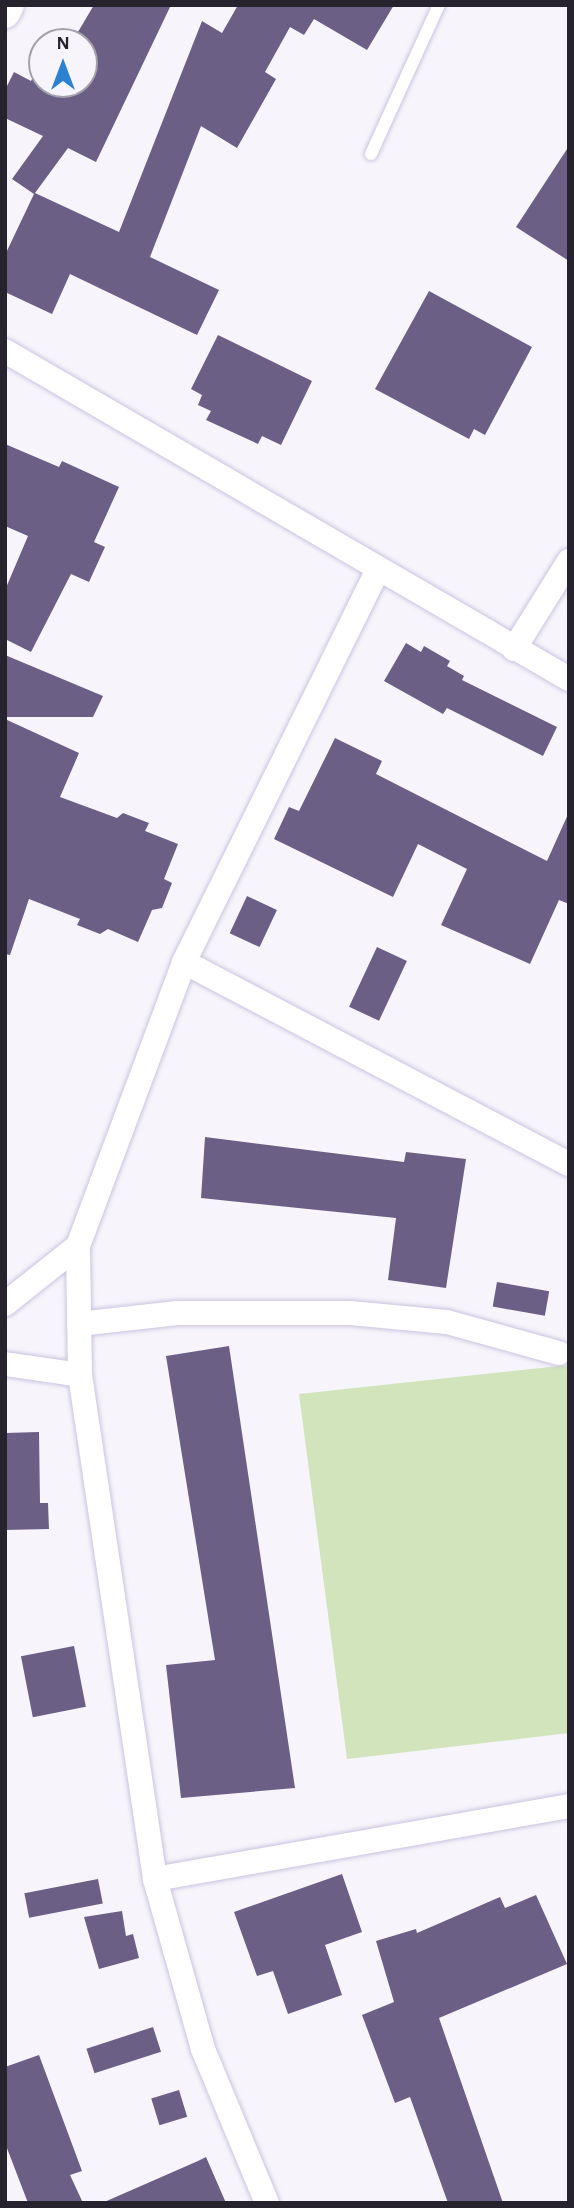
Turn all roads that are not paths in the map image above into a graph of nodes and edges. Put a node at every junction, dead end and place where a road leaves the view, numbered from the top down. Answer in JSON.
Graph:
{"nodes":[{"id":1,"x":9,"y":5,"type":"edge"},
{"id":2,"x":439,"y":5,"type":"edge"},
{"id":3,"x":5,"y":13,"type":"edge"},
{"id":4,"x":371,"y":154,"type":"dead end"},
{"id":5,"x":5,"y":351,"type":"edge"},
{"id":6,"x":569,"y":561,"type":"edge"},
{"id":7,"x":377,"y":571,"type":"junction"},
{"id":8,"x":514,"y":649,"type":"junction"},
{"id":9,"x":569,"y":679,"type":"edge"},
{"id":10,"x":184,"y":962,"type":"junction"},
{"id":11,"x":569,"y":1164,"type":"edge"},
{"id":12,"x":78,"y":1246,"type":"junction"},
{"id":13,"x":5,"y":1304,"type":"edge"},
{"id":14,"x":79,"y":1324,"type":"junction"},
{"id":15,"x":559,"y":1353,"type":"dead end"},
{"id":16,"x":5,"y":1364,"type":"edge"},
{"id":17,"x":80,"y":1375,"type":"junction"},
{"id":18,"x":569,"y":1806,"type":"edge"},
{"id":19,"x":155,"y":1879,"type":"junction"},
{"id":20,"x":267,"y":2203,"type":"edge"}],
"edges":[{"from":1,"to":3,"type":"street"},
{"from":2,"to":4,"type":"lane"},
{"from":5,"to":7,"type":"street"},
{"from":6,"to":8,"type":"street"},
{"from":7,"to":8,"type":"street"},
{"from":7,"to":10,"type":"street"},
{"from":8,"to":9,"type":"street"},
{"from":10,"to":11,"type":"street"},
{"from":10,"to":12,"type":"street"},
{"from":12,"to":13,"type":"street"},
{"from":12,"to":14,"type":"street"},
{"from":14,"to":15,"type":"street"},
{"from":14,"to":17,"type":"street"},
{"from":16,"to":17,"type":"street"},
{"from":17,"to":19,"type":"street"},
{"from":18,"to":19,"type":"street"},
{"from":19,"to":20,"type":"street"}]}
